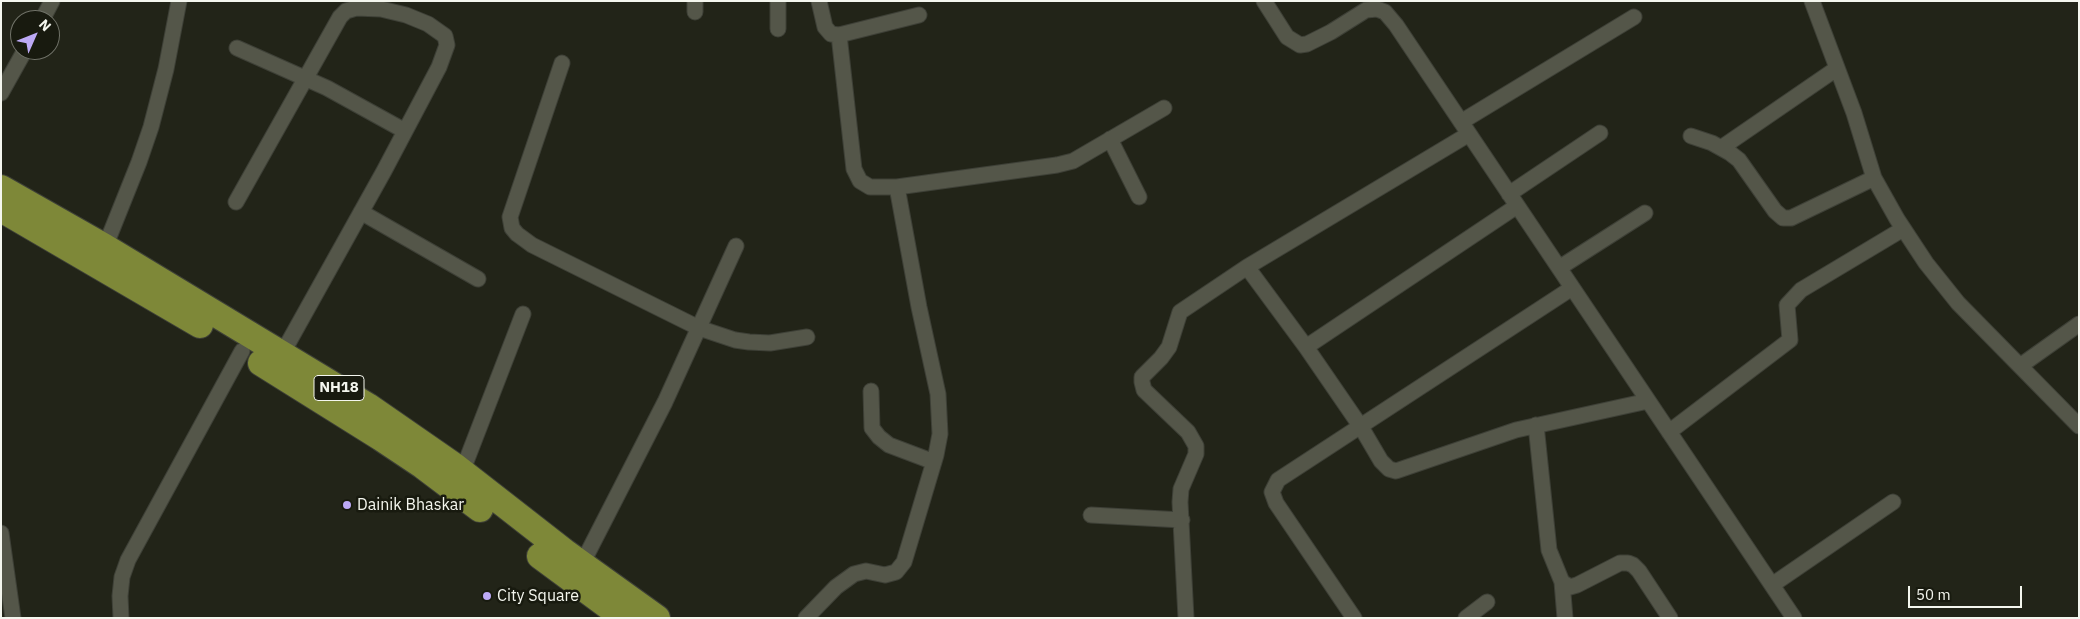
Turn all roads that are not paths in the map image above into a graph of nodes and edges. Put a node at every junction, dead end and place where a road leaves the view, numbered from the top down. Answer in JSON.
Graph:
{"nodes":[{"id":1,"x":179,"y":1,"type":"edge"},
{"id":2,"x":778,"y":1,"type":"edge"},
{"id":3,"x":819,"y":1,"type":"edge"},
{"id":4,"x":1264,"y":1,"type":"edge"},
{"id":5,"x":1812,"y":1,"type":"edge"},
{"id":6,"x":1377,"y":5,"type":"edge"},
{"id":7,"x":920,"y":15,"type":"dead end"},
{"id":8,"x":1634,"y":17,"type":"dead end"},
{"id":9,"x":778,"y":29,"type":"dead end"},
{"id":10,"x":840,"y":35,"type":"junction"},
{"id":11,"x":237,"y":48,"type":"dead end"},
{"id":12,"x":19,"y":60,"type":"edge"},
{"id":13,"x":562,"y":63,"type":"dead end"},
{"id":14,"x":1836,"y":69,"type":"junction"},
{"id":15,"x":305,"y":79,"type":"junction"},
{"id":16,"x":1,"y":93,"type":"edge"},
{"id":17,"x":1164,"y":108,"type":"dead end"},
{"id":18,"x":1465,"y":128,"type":"junction"},
{"id":19,"x":405,"y":131,"type":"junction"},
{"id":20,"x":1600,"y":133,"type":"dead end"},
{"id":21,"x":1691,"y":136,"type":"dead end"},
{"id":22,"x":1110,"y":139,"type":"junction"},
{"id":23,"x":1721,"y":148,"type":"junction"},
{"id":24,"x":1874,"y":178,"type":"junction"},
{"id":25,"x":897,"y":187,"type":"junction"},
{"id":26,"x":1,"y":188,"type":"edge"},
{"id":27,"x":1139,"y":197,"type":"dead end"},
{"id":28,"x":1513,"y":200,"type":"junction"},
{"id":29,"x":236,"y":202,"type":"dead end"},
{"id":30,"x":1,"y":209,"type":"edge"},
{"id":31,"x":361,"y":212,"type":"junction"},
{"id":32,"x":1645,"y":213,"type":"dead end"},
{"id":33,"x":1903,"y":229,"type":"junction"},
{"id":34,"x":736,"y":246,"type":"dead end"},
{"id":35,"x":98,"y":255,"type":"junction"},
{"id":36,"x":1247,"y":267,"type":"junction"},
{"id":37,"x":1559,"y":268,"type":"junction"},
{"id":38,"x":478,"y":279,"type":"dead end"},
{"id":39,"x":1572,"y":288,"type":"junction"},
{"id":40,"x":523,"y":314,"type":"dead end"},
{"id":41,"x":2079,"y":324,"type":"edge"},
{"id":42,"x":699,"y":328,"type":"junction"},
{"id":43,"x":807,"y":337,"type":"dead end"},
{"id":44,"x":1306,"y":347,"type":"junction"},
{"id":45,"x":242,"y":351,"type":"junction"},
{"id":46,"x":282,"y":354,"type":"junction"},
{"id":47,"x":2020,"y":366,"type":"junction"},
{"id":48,"x":871,"y":391,"type":"dead end"},
{"id":49,"x":1648,"y":400,"type":"junction"},
{"id":50,"x":1536,"y":424,"type":"junction"},
{"id":51,"x":2079,"y":426,"type":"edge"},
{"id":52,"x":1361,"y":427,"type":"junction"},
{"id":53,"x":1669,"y":432,"type":"junction"},
{"id":54,"x":934,"y":462,"type":"junction"},
{"id":55,"x":462,"y":472,"type":"junction"},
{"id":56,"x":1892,"y":502,"type":"dead end"},
{"id":57,"x":1091,"y":515,"type":"dead end"},
{"id":58,"x":1182,"y":520,"type":"junction"},
{"id":59,"x":1,"y":533,"type":"edge"},
{"id":60,"x":582,"y":564,"type":"junction"},
{"id":61,"x":1562,"y":582,"type":"junction"},
{"id":62,"x":1772,"y":585,"type":"junction"},
{"id":63,"x":1487,"y":602,"type":"dead end"},
{"id":64,"x":13,"y":618,"type":"edge"},
{"id":65,"x":121,"y":618,"type":"edge"},
{"id":66,"x":624,"y":618,"type":"edge"},
{"id":67,"x":657,"y":618,"type":"edge"},
{"id":68,"x":806,"y":618,"type":"edge"},
{"id":69,"x":1186,"y":618,"type":"edge"},
{"id":70,"x":1354,"y":618,"type":"edge"},
{"id":71,"x":1466,"y":618,"type":"edge"},
{"id":72,"x":1565,"y":618,"type":"edge"},
{"id":73,"x":1670,"y":618,"type":"edge"},
{"id":74,"x":1794,"y":618,"type":"edge"}],
"edges":[{"from":1,"to":35,"type":"street"},
{"from":2,"to":9,"type":"street"},
{"from":3,"to":10,"type":"street"},
{"from":4,"to":6,"type":"street"},
{"from":5,"to":14,"type":"street"},
{"from":6,"to":18,"type":"street"},
{"from":7,"to":10,"type":"street"},
{"from":8,"to":18,"type":"street"},
{"from":10,"to":25,"type":"street"},
{"from":11,"to":15,"type":"street"},
{"from":12,"to":16,"type":"street"},
{"from":13,"to":42,"type":"street"},
{"from":14,"to":23,"type":"street"},
{"from":14,"to":24,"type":"street"},
{"from":15,"to":19,"type":"street"},
{"from":15,"to":19,"type":"street"},
{"from":15,"to":29,"type":"street"},
{"from":17,"to":22,"type":"street"},
{"from":18,"to":28,"type":"street"},
{"from":18,"to":36,"type":"street"},
{"from":19,"to":31,"type":"street"},
{"from":20,"to":28,"type":"street"},
{"from":21,"to":23,"type":"street"},
{"from":22,"to":25,"type":"street"},
{"from":22,"to":27,"type":"street"},
{"from":23,"to":24,"type":"street"},
{"from":24,"to":33,"type":"street"},
{"from":25,"to":54,"type":"street"},
{"from":26,"to":35,"type":"highway","number":"NH18"},
{"from":28,"to":37,"type":"street"},
{"from":28,"to":44,"type":"street"},
{"from":30,"to":35,"type":"highway","number":"NH18"},
{"from":31,"to":38,"type":"street"},
{"from":31,"to":46,"type":"street"},
{"from":32,"to":37,"type":"street"},
{"from":33,"to":47,"type":"street"},
{"from":33,"to":53,"type":"street"},
{"from":34,"to":42,"type":"street"},
{"from":35,"to":45,"type":"highway","number":"NH18"},
{"from":35,"to":46,"type":"highway","number":"NH18"},
{"from":36,"to":44,"type":"street"},
{"from":36,"to":58,"type":"street"},
{"from":37,"to":39,"type":"street"},
{"from":39,"to":49,"type":"street"},
{"from":39,"to":52,"type":"street"},
{"from":40,"to":55,"type":"street"},
{"from":41,"to":47,"type":"street"},
{"from":42,"to":43,"type":"street"},
{"from":42,"to":60,"type":"street"},
{"from":44,"to":52,"type":"street"},
{"from":45,"to":65,"type":"street"},
{"from":45,"to":66,"type":"highway","number":"NH18"},
{"from":46,"to":55,"type":"highway","number":"NH18"},
{"from":47,"to":51,"type":"street"},
{"from":48,"to":54,"type":"street"},
{"from":49,"to":50,"type":"street"},
{"from":49,"to":53,"type":"street"},
{"from":50,"to":52,"type":"street"},
{"from":50,"to":61,"type":"street"},
{"from":52,"to":70,"type":"street"},
{"from":53,"to":62,"type":"street"},
{"from":54,"to":68,"type":"street"},
{"from":55,"to":60,"type":"highway","number":"NH18"},
{"from":56,"to":62,"type":"street"},
{"from":57,"to":58,"type":"street"},
{"from":58,"to":69,"type":"street"},
{"from":59,"to":64,"type":"street"},
{"from":60,"to":67,"type":"highway","number":"NH18"},
{"from":61,"to":72,"type":"street"},
{"from":61,"to":73,"type":"street"},
{"from":62,"to":74,"type":"street"},
{"from":63,"to":71,"type":"street"}]}
